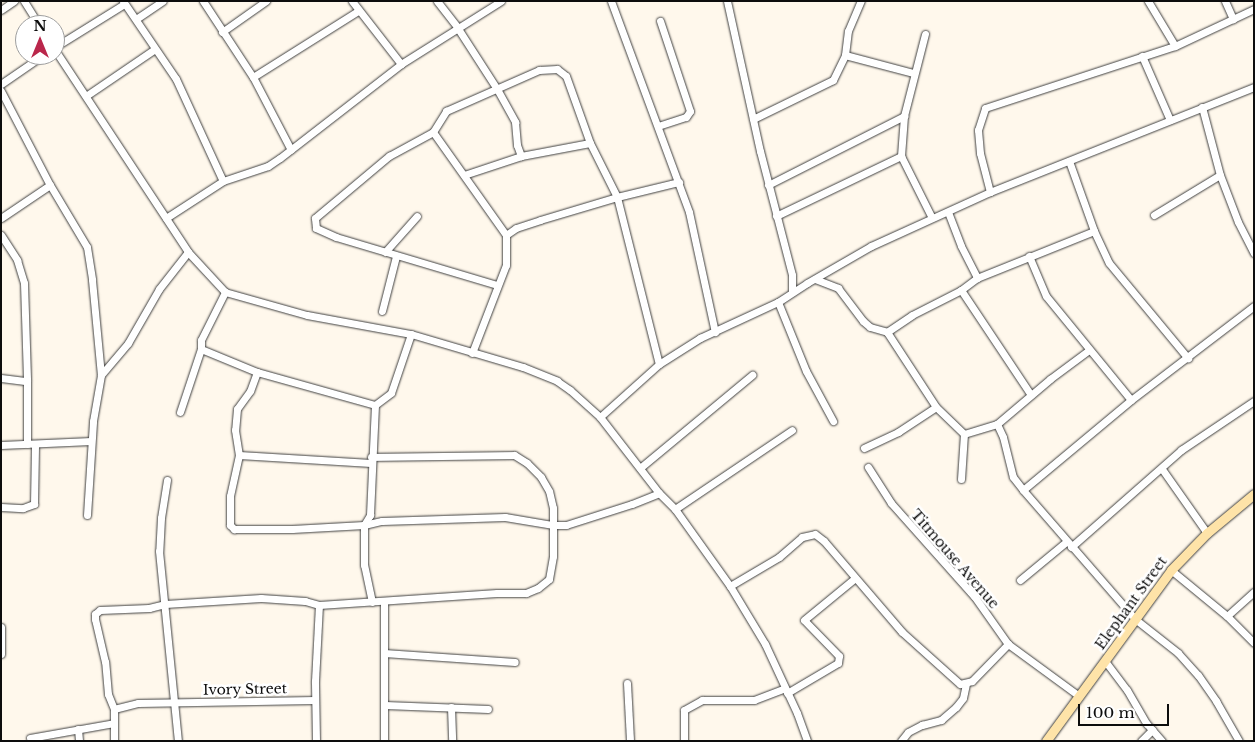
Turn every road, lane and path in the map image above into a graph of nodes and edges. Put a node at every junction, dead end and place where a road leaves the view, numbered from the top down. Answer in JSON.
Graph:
{"nodes":[{"id":1,"x":14,"y":1,"type":"edge"},
{"id":2,"x":24,"y":1,"type":"edge"},
{"id":3,"x":163,"y":1,"type":"edge"},
{"id":4,"x":203,"y":1,"type":"edge"},
{"id":5,"x":266,"y":1,"type":"edge"},
{"id":6,"x":352,"y":1,"type":"edge"},
{"id":7,"x":438,"y":1,"type":"edge"},
{"id":8,"x":501,"y":1,"type":"edge"},
{"id":9,"x":611,"y":1,"type":"edge"},
{"id":10,"x":727,"y":1,"type":"edge"},
{"id":11,"x":861,"y":1,"type":"edge"},
{"id":12,"x":1148,"y":1,"type":"edge"},
{"id":13,"x":1225,"y":1,"type":"edge"},
{"id":14,"x":124,"y":2,"type":"edge"},
{"id":15,"x":1254,"y":9,"type":"edge"},
{"id":16,"x":1,"y":10,"type":"edge"},
{"id":17,"x":358,"y":11,"type":"junction"},
{"id":18,"x":33,"y":15,"type":"edge"},
{"id":19,"x":136,"y":19,"type":"junction"},
{"id":20,"x":1233,"y":19,"type":"junction"},
{"id":21,"x":660,"y":21,"type":"dead end"},
{"id":22,"x":457,"y":26,"type":"junction"},
{"id":23,"x":222,"y":32,"type":"junction"},
{"id":24,"x":925,"y":34,"type":"dead end"},
{"id":25,"x":65,"y":41,"type":"edge"},
{"id":26,"x":1175,"y":46,"type":"junction"},
{"id":27,"x":156,"y":49,"type":"junction"},
{"id":28,"x":845,"y":55,"type":"junction"},
{"id":29,"x":1142,"y":56,"type":"junction"},
{"id":30,"x":65,"y":63,"type":"edge"},
{"id":31,"x":401,"y":64,"type":"junction"},
{"id":32,"x":29,"y":65,"type":"edge"},
{"id":33,"x":913,"y":73,"type":"junction"},
{"id":34,"x":253,"y":78,"type":"junction"},
{"id":35,"x":1,"y":84,"type":"edge"},
{"id":36,"x":1254,"y":87,"type":"edge"},
{"id":37,"x":497,"y":89,"type":"junction"},
{"id":38,"x":1,"y":91,"type":"edge"},
{"id":39,"x":86,"y":96,"type":"junction"},
{"id":40,"x":1202,"y":107,"type":"junction"},
{"id":41,"x":904,"y":116,"type":"junction"},
{"id":42,"x":753,"y":119,"type":"junction"},
{"id":43,"x":1170,"y":120,"type":"junction"},
{"id":44,"x":658,"y":126,"type":"junction"},
{"id":45,"x":433,"y":132,"type":"junction"},
{"id":46,"x":590,"y":143,"type":"junction"},
{"id":47,"x":291,"y":150,"type":"junction"},
{"id":48,"x":521,"y":156,"type":"junction"},
{"id":49,"x":901,"y":156,"type":"junction"},
{"id":50,"x":1069,"y":161,"type":"junction"},
{"id":51,"x":464,"y":175,"type":"junction"},
{"id":52,"x":1220,"y":175,"type":"junction"},
{"id":53,"x":223,"y":181,"type":"junction"},
{"id":54,"x":679,"y":182,"type":"junction"},
{"id":55,"x":50,"y":185,"type":"junction"},
{"id":56,"x":768,"y":185,"type":"junction"},
{"id":57,"x":990,"y":192,"type":"junction"},
{"id":58,"x":617,"y":197,"type":"junction"},
{"id":59,"x":948,"y":212,"type":"junction"},
{"id":60,"x":1154,"y":215,"type":"dead end"},
{"id":61,"x":416,"y":216,"type":"dead end"},
{"id":62,"x":776,"y":216,"type":"junction"},
{"id":63,"x":1,"y":218,"type":"edge"},
{"id":64,"x":166,"y":218,"type":"junction"},
{"id":65,"x":932,"y":218,"type":"junction"},
{"id":66,"x":1094,"y":231,"type":"junction"},
{"id":67,"x":1,"y":235,"type":"edge"},
{"id":68,"x":506,"y":235,"type":"junction"},
{"id":69,"x":188,"y":252,"type":"junction"},
{"id":70,"x":386,"y":252,"type":"junction"},
{"id":71,"x":1254,"y":253,"type":"edge"},
{"id":72,"x":396,"y":256,"type":"junction"},
{"id":73,"x":1029,"y":256,"type":"junction"},
{"id":74,"x":792,"y":275,"type":"junction"},
{"id":75,"x":977,"y":278,"type":"junction"},
{"id":76,"x":815,"y":279,"type":"junction"},
{"id":77,"x":807,"y":283,"type":"junction"},
{"id":78,"x":497,"y":285,"type":"junction"},
{"id":79,"x":961,"y":290,"type":"junction"},
{"id":80,"x":225,"y":292,"type":"junction"},
{"id":81,"x":792,"y":292,"type":"junction"},
{"id":82,"x":778,"y":302,"type":"junction"},
{"id":83,"x":1254,"y":306,"type":"edge"},
{"id":84,"x":382,"y":311,"type":"dead end"},
{"id":85,"x":715,"y":332,"type":"junction"},
{"id":86,"x":888,"y":332,"type":"junction"},
{"id":87,"x":410,"y":334,"type":"junction"},
{"id":88,"x":201,"y":349,"type":"junction"},
{"id":89,"x":1089,"y":350,"type":"junction"},
{"id":90,"x":472,"y":353,"type":"junction"},
{"id":91,"x":1188,"y":358,"type":"junction"},
{"id":92,"x":660,"y":364,"type":"junction"},
{"id":93,"x":257,"y":372,"type":"junction"},
{"id":94,"x":101,"y":375,"type":"junction"},
{"id":95,"x":752,"y":375,"type":"dead end"},
{"id":96,"x":1,"y":378,"type":"edge"},
{"id":97,"x":27,"y":381,"type":"junction"},
{"id":98,"x":1031,"y":395,"type":"junction"},
{"id":99,"x":1131,"y":400,"type":"junction"},
{"id":100,"x":1254,"y":401,"type":"edge"},
{"id":101,"x":375,"y":405,"type":"junction"},
{"id":102,"x":936,"y":407,"type":"junction"},
{"id":103,"x":180,"y":412,"type":"dead end"},
{"id":104,"x":600,"y":417,"type":"junction"},
{"id":105,"x":833,"y":421,"type":"dead end"},
{"id":106,"x":997,"y":424,"type":"junction"},
{"id":107,"x":792,"y":430,"type":"dead end"},
{"id":108,"x":964,"y":434,"type":"junction"},
{"id":109,"x":92,"y":441,"type":"junction"},
{"id":110,"x":31,"y":444,"type":"junction"},
{"id":111,"x":1,"y":445,"type":"edge"},
{"id":112,"x":864,"y":448,"type":"dead end"},
{"id":113,"x":239,"y":455,"type":"junction"},
{"id":114,"x":371,"y":460,"type":"junction"},
{"id":115,"x":868,"y":467,"type":"dead end"},
{"id":116,"x":640,"y":468,"type":"junction"},
{"id":117,"x":1162,"y":469,"type":"junction"},
{"id":118,"x":960,"y":479,"type":"dead end"},
{"id":119,"x":167,"y":480,"type":"dead end"},
{"id":120,"x":1023,"y":490,"type":"junction"},
{"id":121,"x":659,"y":493,"type":"junction"},
{"id":122,"x":1254,"y":494,"type":"edge"},
{"id":123,"x":1,"y":507,"type":"edge"},
{"id":124,"x":675,"y":509,"type":"junction"},
{"id":125,"x":87,"y":515,"type":"dead end"},
{"id":126,"x":364,"y":525,"type":"junction"},
{"id":127,"x":553,"y":526,"type":"junction"},
{"id":128,"x":1207,"y":532,"type":"junction"},
{"id":129,"x":1068,"y":544,"type":"junction"},
{"id":130,"x":1171,"y":570,"type":"junction"},
{"id":131,"x":854,"y":579,"type":"junction"},
{"id":132,"x":1020,"y":580,"type":"dead end"},
{"id":133,"x":730,"y":586,"type":"junction"},
{"id":134,"x":1254,"y":592,"type":"edge"},
{"id":135,"x":372,"y":602,"type":"junction"},
{"id":136,"x":384,"y":602,"type":"junction"},
{"id":137,"x":165,"y":604,"type":"junction"},
{"id":138,"x":319,"y":605,"type":"junction"},
{"id":139,"x":1227,"y":616,"type":"junction"},
{"id":140,"x":1135,"y":620,"type":"junction"},
{"id":141,"x":1,"y":627,"type":"edge"},
{"id":142,"x":1254,"y":642,"type":"edge"},
{"id":143,"x":1008,"y":644,"type":"junction"},
{"id":144,"x":384,"y":653,"type":"junction"},
{"id":145,"x":1,"y":654,"type":"edge"},
{"id":146,"x":1106,"y":661,"type":"junction"},
{"id":147,"x":515,"y":662,"type":"dead end"},
{"id":148,"x":627,"y":683,"type":"dead end"},
{"id":149,"x":966,"y":684,"type":"junction"},
{"id":150,"x":786,"y":691,"type":"junction"},
{"id":151,"x":1079,"y":696,"type":"junction"},
{"id":152,"x":315,"y":700,"type":"junction"},
{"id":153,"x":174,"y":702,"type":"junction"},
{"id":154,"x":385,"y":705,"type":"junction"},
{"id":155,"x":451,"y":707,"type":"junction"},
{"id":156,"x":114,"y":709,"type":"junction"},
{"id":157,"x":488,"y":709,"type":"dead end"},
{"id":158,"x":114,"y":723,"type":"junction"},
{"id":159,"x":78,"y":729,"type":"junction"},
{"id":160,"x":1152,"y":730,"type":"junction"},
{"id":161,"x":30,"y":738,"type":"dead end"},
{"id":162,"x":79,"y":741,"type":"edge"},
{"id":163,"x":114,"y":741,"type":"edge"},
{"id":164,"x":178,"y":741,"type":"edge"},
{"id":165,"x":316,"y":741,"type":"edge"},
{"id":166,"x":384,"y":741,"type":"edge"},
{"id":167,"x":452,"y":741,"type":"edge"},
{"id":168,"x":630,"y":741,"type":"edge"},
{"id":169,"x":684,"y":741,"type":"edge"},
{"id":170,"x":807,"y":741,"type":"edge"},
{"id":171,"x":901,"y":741,"type":"edge"},
{"id":172,"x":1046,"y":741,"type":"edge"},
{"id":173,"x":1141,"y":741,"type":"edge"},
{"id":174,"x":1162,"y":741,"type":"edge"},
{"id":175,"x":1239,"y":741,"type":"edge"}],
"edges":[{"from":1,"to":16,"type":"street"},
{"from":2,"to":18,"type":"street"},
{"from":3,"to":19,"type":"street"},
{"from":4,"to":23,"type":"street"},
{"from":5,"to":23,"type":"street"},
{"from":6,"to":17,"type":"street"},
{"from":7,"to":22,"type":"street"},
{"from":8,"to":22,"type":"street"},
{"from":9,"to":44,"type":"street"},
{"from":10,"to":42,"type":"street"},
{"from":11,"to":28,"type":"street"},
{"from":12,"to":26,"type":"street"},
{"from":13,"to":20,"type":"street"},
{"from":14,"to":19,"type":"street"},
{"from":14,"to":25,"type":"street"},
{"from":15,"to":20,"type":"street"},
{"from":17,"to":31,"type":"street"},
{"from":17,"to":34,"type":"street"},
{"from":19,"to":27,"type":"street"},
{"from":20,"to":26,"type":"street"},
{"from":21,"to":44,"type":"street"},
{"from":22,"to":31,"type":"street"},
{"from":22,"to":37,"type":"street"},
{"from":23,"to":34,"type":"street"},
{"from":24,"to":33,"type":"street"},
{"from":26,"to":29,"type":"street"},
{"from":27,"to":39,"type":"street"},
{"from":27,"to":53,"type":"street"},
{"from":28,"to":33,"type":"street"},
{"from":28,"to":42,"type":"street"},
{"from":29,"to":43,"type":"street"},
{"from":29,"to":57,"type":"street"},
{"from":30,"to":39,"type":"street"},
{"from":31,"to":47,"type":"street"},
{"from":32,"to":35,"type":"street"},
{"from":33,"to":41,"type":"street"},
{"from":34,"to":47,"type":"street"},
{"from":36,"to":40,"type":"street"},
{"from":37,"to":45,"type":"street"},
{"from":37,"to":46,"type":"street"},
{"from":37,"to":48,"type":"street"},
{"from":38,"to":55,"type":"street"},
{"from":39,"to":64,"type":"street"},
{"from":40,"to":43,"type":"street"},
{"from":40,"to":52,"type":"street"},
{"from":41,"to":49,"type":"street"},
{"from":41,"to":56,"type":"street"},
{"from":42,"to":56,"type":"street"},
{"from":43,"to":50,"type":"street"},
{"from":44,"to":54,"type":"street"},
{"from":45,"to":51,"type":"street"},
{"from":45,"to":70,"type":"street"},
{"from":46,"to":48,"type":"street"},
{"from":46,"to":58,"type":"street"},
{"from":47,"to":53,"type":"street"},
{"from":48,"to":51,"type":"street"},
{"from":49,"to":62,"type":"street"},
{"from":49,"to":65,"type":"street"},
{"from":50,"to":57,"type":"street"},
{"from":50,"to":66,"type":"street"},
{"from":51,"to":68,"type":"street"},
{"from":52,"to":60,"type":"street"},
{"from":52,"to":71,"type":"street"},
{"from":53,"to":64,"type":"street"},
{"from":54,"to":58,"type":"street"},
{"from":54,"to":85,"type":"street"},
{"from":55,"to":63,"type":"street"},
{"from":55,"to":94,"type":"street"},
{"from":56,"to":62,"type":"street"},
{"from":57,"to":59,"type":"street"},
{"from":58,"to":68,"type":"street"},
{"from":58,"to":92,"type":"street"},
{"from":59,"to":65,"type":"street"},
{"from":59,"to":75,"type":"street"},
{"from":61,"to":70,"type":"street"},
{"from":62,"to":74,"type":"street"},
{"from":64,"to":69,"type":"street"},
{"from":65,"to":76,"type":"street"},
{"from":66,"to":73,"type":"street"},
{"from":66,"to":91,"type":"street"},
{"from":67,"to":97,"type":"street"},
{"from":68,"to":78,"type":"street"},
{"from":69,"to":80,"type":"street"},
{"from":69,"to":94,"type":"street"},
{"from":70,"to":72,"type":"street"},
{"from":72,"to":78,"type":"street"},
{"from":72,"to":84,"type":"street"},
{"from":73,"to":75,"type":"street"},
{"from":73,"to":89,"type":"street"},
{"from":74,"to":77,"type":"street"},
{"from":74,"to":81,"type":"street"},
{"from":75,"to":79,"type":"street"},
{"from":76,"to":77,"type":"street"},
{"from":76,"to":86,"type":"street"},
{"from":77,"to":81,"type":"street"},
{"from":78,"to":90,"type":"street"},
{"from":79,"to":86,"type":"street"},
{"from":79,"to":98,"type":"street"},
{"from":80,"to":87,"type":"street"},
{"from":80,"to":88,"type":"street"},
{"from":81,"to":82,"type":"street"},
{"from":82,"to":85,"type":"street"},
{"from":82,"to":105,"type":"street"},
{"from":83,"to":91,"type":"street"},
{"from":85,"to":92,"type":"street"},
{"from":86,"to":102,"type":"street"},
{"from":87,"to":90,"type":"street"},
{"from":87,"to":101,"type":"street"},
{"from":88,"to":93,"type":"street"},
{"from":88,"to":103,"type":"street"},
{"from":89,"to":98,"type":"street"},
{"from":89,"to":99,"type":"street"},
{"from":90,"to":104,"type":"street"},
{"from":91,"to":99,"type":"street"},
{"from":92,"to":104,"type":"street"},
{"from":93,"to":101,"type":"street"},
{"from":93,"to":113,"type":"street"},
{"from":94,"to":109,"type":"street"},
{"from":95,"to":116,"type":"street"},
{"from":96,"to":97,"type":"street"},
{"from":97,"to":110,"type":"street"},
{"from":98,"to":106,"type":"street"},
{"from":99,"to":120,"type":"street"},
{"from":100,"to":117,"type":"street"},
{"from":101,"to":114,"type":"street"},
{"from":102,"to":108,"type":"street"},
{"from":102,"to":112,"type":"street"},
{"from":104,"to":116,"type":"street"},
{"from":106,"to":108,"type":"street"},
{"from":106,"to":120,"type":"street"},
{"from":107,"to":124,"type":"street"},
{"from":108,"to":118,"type":"street"},
{"from":109,"to":110,"type":"street"},
{"from":109,"to":125,"type":"street"},
{"from":110,"to":111,"type":"street"},
{"from":110,"to":123,"type":"street"},
{"from":113,"to":114,"type":"street"},
{"from":113,"to":126,"type":"street"},
{"from":114,"to":126,"type":"street"},
{"from":114,"to":127,"type":"street"},
{"from":115,"to":143,"type":"street","name":"Titmouse Avenue"},
{"from":116,"to":121,"type":"street"},
{"from":117,"to":128,"type":"street"},
{"from":117,"to":129,"type":"street"},
{"from":119,"to":137,"type":"street"},
{"from":120,"to":129,"type":"street"},
{"from":121,"to":124,"type":"street"},
{"from":121,"to":127,"type":"street"},
{"from":122,"to":128,"type":"main road","name":"Elephant Street"},
{"from":124,"to":133,"type":"street"},
{"from":126,"to":127,"type":"street"},
{"from":126,"to":135,"type":"street"},
{"from":127,"to":136,"type":"street"},
{"from":128,"to":130,"type":"main road","name":"Elephant Street"},
{"from":129,"to":132,"type":"street"},
{"from":129,"to":140,"type":"street"},
{"from":130,"to":139,"type":"street"},
{"from":130,"to":140,"type":"main road","name":"Elephant Street"},
{"from":131,"to":133,"type":"street"},
{"from":131,"to":149,"type":"street"},
{"from":131,"to":150,"type":"street"},
{"from":133,"to":150,"type":"street"},
{"from":134,"to":139,"type":"street"},
{"from":135,"to":136,"type":"street"},
{"from":135,"to":138,"type":"street"},
{"from":136,"to":144,"type":"street"},
{"from":137,"to":138,"type":"street"},
{"from":137,"to":153,"type":"street"},
{"from":137,"to":156,"type":"street"},
{"from":138,"to":152,"type":"street"},
{"from":139,"to":142,"type":"street"},
{"from":140,"to":146,"type":"main road","name":"Elephant Street"},
{"from":140,"to":175,"type":"street"},
{"from":141,"to":145,"type":"street"},
{"from":143,"to":149,"type":"street"},
{"from":143,"to":151,"type":"street","name":"Titmouse Avenue"},
{"from":144,"to":147,"type":"street"},
{"from":144,"to":154,"type":"street"},
{"from":146,"to":151,"type":"main road","name":"Elephant Street"},
{"from":146,"to":160,"type":"street"},
{"from":148,"to":168,"type":"street"},
{"from":149,"to":171,"type":"street"},
{"from":150,"to":169,"type":"street"},
{"from":150,"to":170,"type":"street"},
{"from":151,"to":172,"type":"main road","name":"Elephant Street"},
{"from":152,"to":153,"type":"street","name":"Ivory Street"},
{"from":152,"to":165,"type":"street"},
{"from":153,"to":156,"type":"street","name":"Ivory Street"},
{"from":153,"to":164,"type":"street"},
{"from":154,"to":155,"type":"street"},
{"from":154,"to":166,"type":"street"},
{"from":155,"to":157,"type":"street"},
{"from":155,"to":167,"type":"street"},
{"from":156,"to":158,"type":"street"},
{"from":158,"to":159,"type":"street"},
{"from":158,"to":163,"type":"street"},
{"from":159,"to":161,"type":"street"},
{"from":159,"to":162,"type":"street"},
{"from":160,"to":173,"type":"street"},
{"from":160,"to":174,"type":"street"}]}
